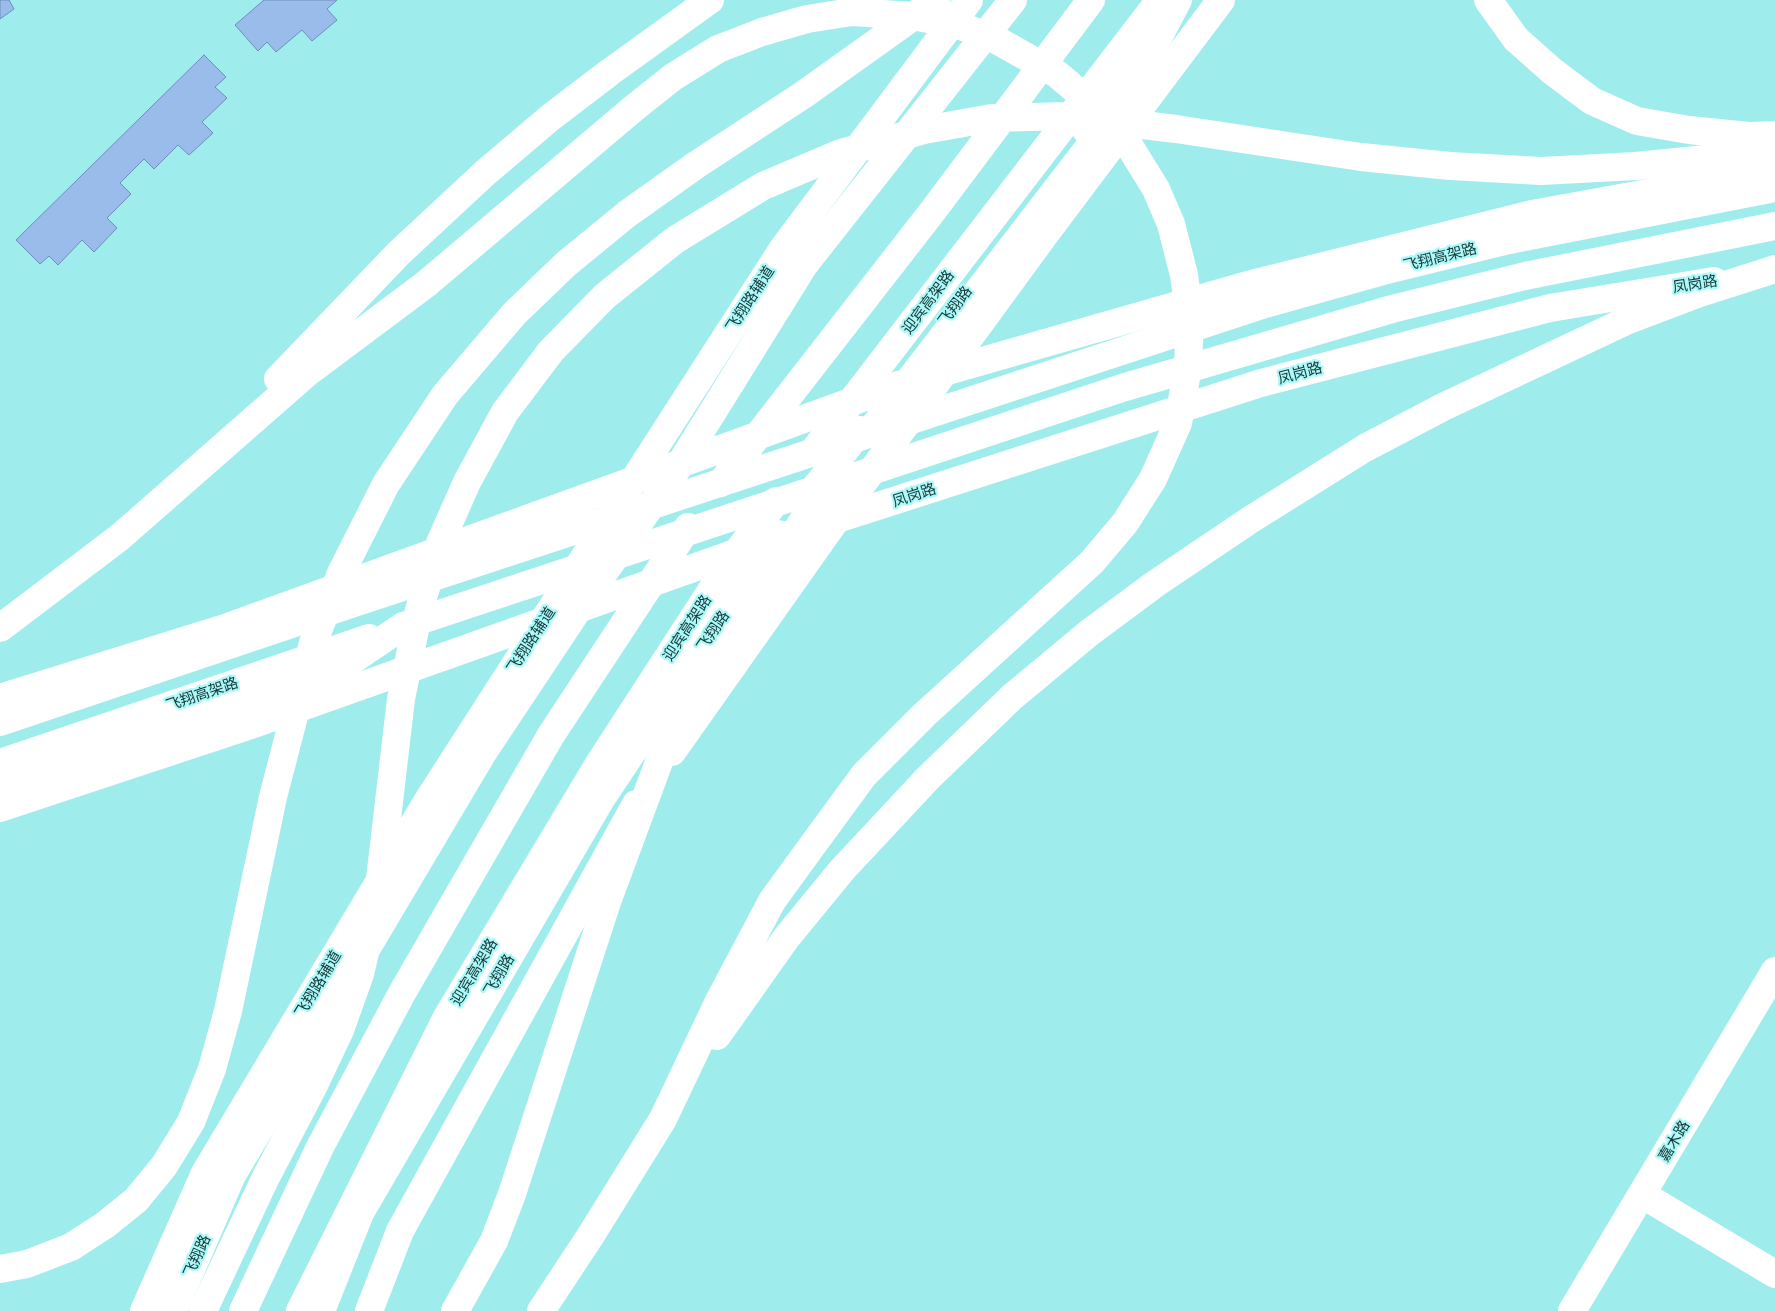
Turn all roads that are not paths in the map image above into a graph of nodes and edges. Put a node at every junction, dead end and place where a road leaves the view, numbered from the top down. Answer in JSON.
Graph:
{"nodes":[{"id":1,"x":710,"y":0,"type":"edge"},
{"id":2,"x":936,"y":0,"type":"edge"},
{"id":3,"x":969,"y":0,"type":"edge"},
{"id":4,"x":1013,"y":0,"type":"edge"},
{"id":5,"x":1091,"y":0,"type":"edge"},
{"id":6,"x":1160,"y":0,"type":"edge"},
{"id":7,"x":1178,"y":0,"type":"edge"},
{"id":8,"x":1182,"y":0,"type":"edge"},
{"id":9,"x":1221,"y":0,"type":"edge"},
{"id":10,"x":1488,"y":0,"type":"edge"},
{"id":11,"x":1775,"y":135,"type":"edge"},
{"id":12,"x":1775,"y":149,"type":"edge"},
{"id":13,"x":1775,"y":170,"type":"edge"},
{"id":14,"x":1775,"y":188,"type":"edge"},
{"id":15,"x":1775,"y":226,"type":"edge"},
{"id":16,"x":1775,"y":270,"type":"edge"},
{"id":17,"x":944,"y":372,"type":"junction"},
{"id":18,"x":895,"y":386,"type":"junction"},
{"id":19,"x":202,"y":464,"type":"junction"},
{"id":20,"x":679,"y":466,"type":"junction"},
{"id":21,"x":632,"y":483,"type":"junction"},
{"id":22,"x":836,"y":520,"type":"junction"},
{"id":23,"x":775,"y":539,"type":"junction"},
{"id":24,"x":579,"y":608,"type":"junction"},
{"id":25,"x":543,"y":621,"type":"junction"},
{"id":26,"x":403,"y":626,"type":"junction"},
{"id":27,"x":0,"y":628,"type":"edge"},
{"id":28,"x":0,"y":698,"type":"edge"},
{"id":29,"x":0,"y":722,"type":"edge"},
{"id":30,"x":0,"y":762,"type":"edge"},
{"id":31,"x":0,"y":790,"type":"edge"},
{"id":32,"x":0,"y":808,"type":"edge"},
{"id":33,"x":1775,"y":970,"type":"edge"},
{"id":34,"x":662,"y":1119,"type":"junction"},
{"id":35,"x":1642,"y":1195,"type":"junction"},
{"id":36,"x":0,"y":1268,"type":"edge"},
{"id":37,"x":1775,"y":1274,"type":"edge"},
{"id":38,"x":144,"y":1311,"type":"edge"},
{"id":39,"x":173,"y":1311,"type":"edge"},
{"id":40,"x":203,"y":1311,"type":"edge"},
{"id":41,"x":243,"y":1311,"type":"edge"},
{"id":42,"x":300,"y":1311,"type":"edge"},
{"id":43,"x":321,"y":1311,"type":"edge"},
{"id":44,"x":369,"y":1311,"type":"edge"},
{"id":45,"x":455,"y":1311,"type":"edge"},
{"id":46,"x":541,"y":1311,"type":"edge"},
{"id":47,"x":1572,"y":1311,"type":"edge"}],
"edges":[{"from":1,"to":19,"type":"main road"},
{"from":2,"to":36,"type":"main road"},
{"from":3,"to":21,"type":"main road","name":"飞翔路辅道"},
{"from":4,"to":20,"type":"main road","name":"飞翔路"},
{"from":5,"to":41,"type":"main road"},
{"from":6,"to":42,"type":"main road","name":"迎宾高架路"},
{"from":7,"to":45,"type":"main road"},
{"from":8,"to":18,"type":"main road","name":"飞翔路"},
{"from":9,"to":17,"type":"main road"},
{"from":10,"to":11,"type":"main road"},
{"from":12,"to":40,"type":"main road"},
{"from":13,"to":17,"type":"main road"},
{"from":14,"to":29,"type":"main road","name":"飞翔高架路"},
{"from":15,"to":26,"type":"main road","name":"飞翔高架路"},
{"from":16,"to":22,"type":"main road","name":"凤岗路"},
{"from":16,"to":34,"type":"main road"},
{"from":17,"to":18,"type":"main road"},
{"from":17,"to":22,"type":"main road"},
{"from":18,"to":20,"type":"main road"},
{"from":18,"to":23,"type":"main road","name":"飞翔路"},
{"from":19,"to":27,"type":"main road"},
{"from":19,"to":34,"type":"main road"},
{"from":20,"to":21,"type":"main road"},
{"from":20,"to":24,"type":"main road","name":"飞翔路"},
{"from":21,"to":25,"type":"main road","name":"飞翔路辅道"},
{"from":21,"to":28,"type":"main road"},
{"from":22,"to":23,"type":"main road","name":"凤岗路"},
{"from":22,"to":44,"type":"main road"},
{"from":23,"to":24,"type":"main road","name":"凤岗路"},
{"from":23,"to":43,"type":"main road","name":"飞翔路"},
{"from":24,"to":25,"type":"main road","name":"凤岗路"},
{"from":24,"to":39,"type":"main road","name":"飞翔路"},
{"from":25,"to":32,"type":"main road","name":"凤岗路"},
{"from":25,"to":38,"type":"main road","name":"飞翔路辅道"},
{"from":26,"to":30,"type":"main road","name":"飞翔高架路"},
{"from":26,"to":31,"type":"main road"},
{"from":33,"to":35,"type":"main road","name":"嘉木路"},
{"from":34,"to":46,"type":"main road"},
{"from":35,"to":37,"type":"main road"},
{"from":35,"to":47,"type":"main road","name":"嘉木路"}]}
